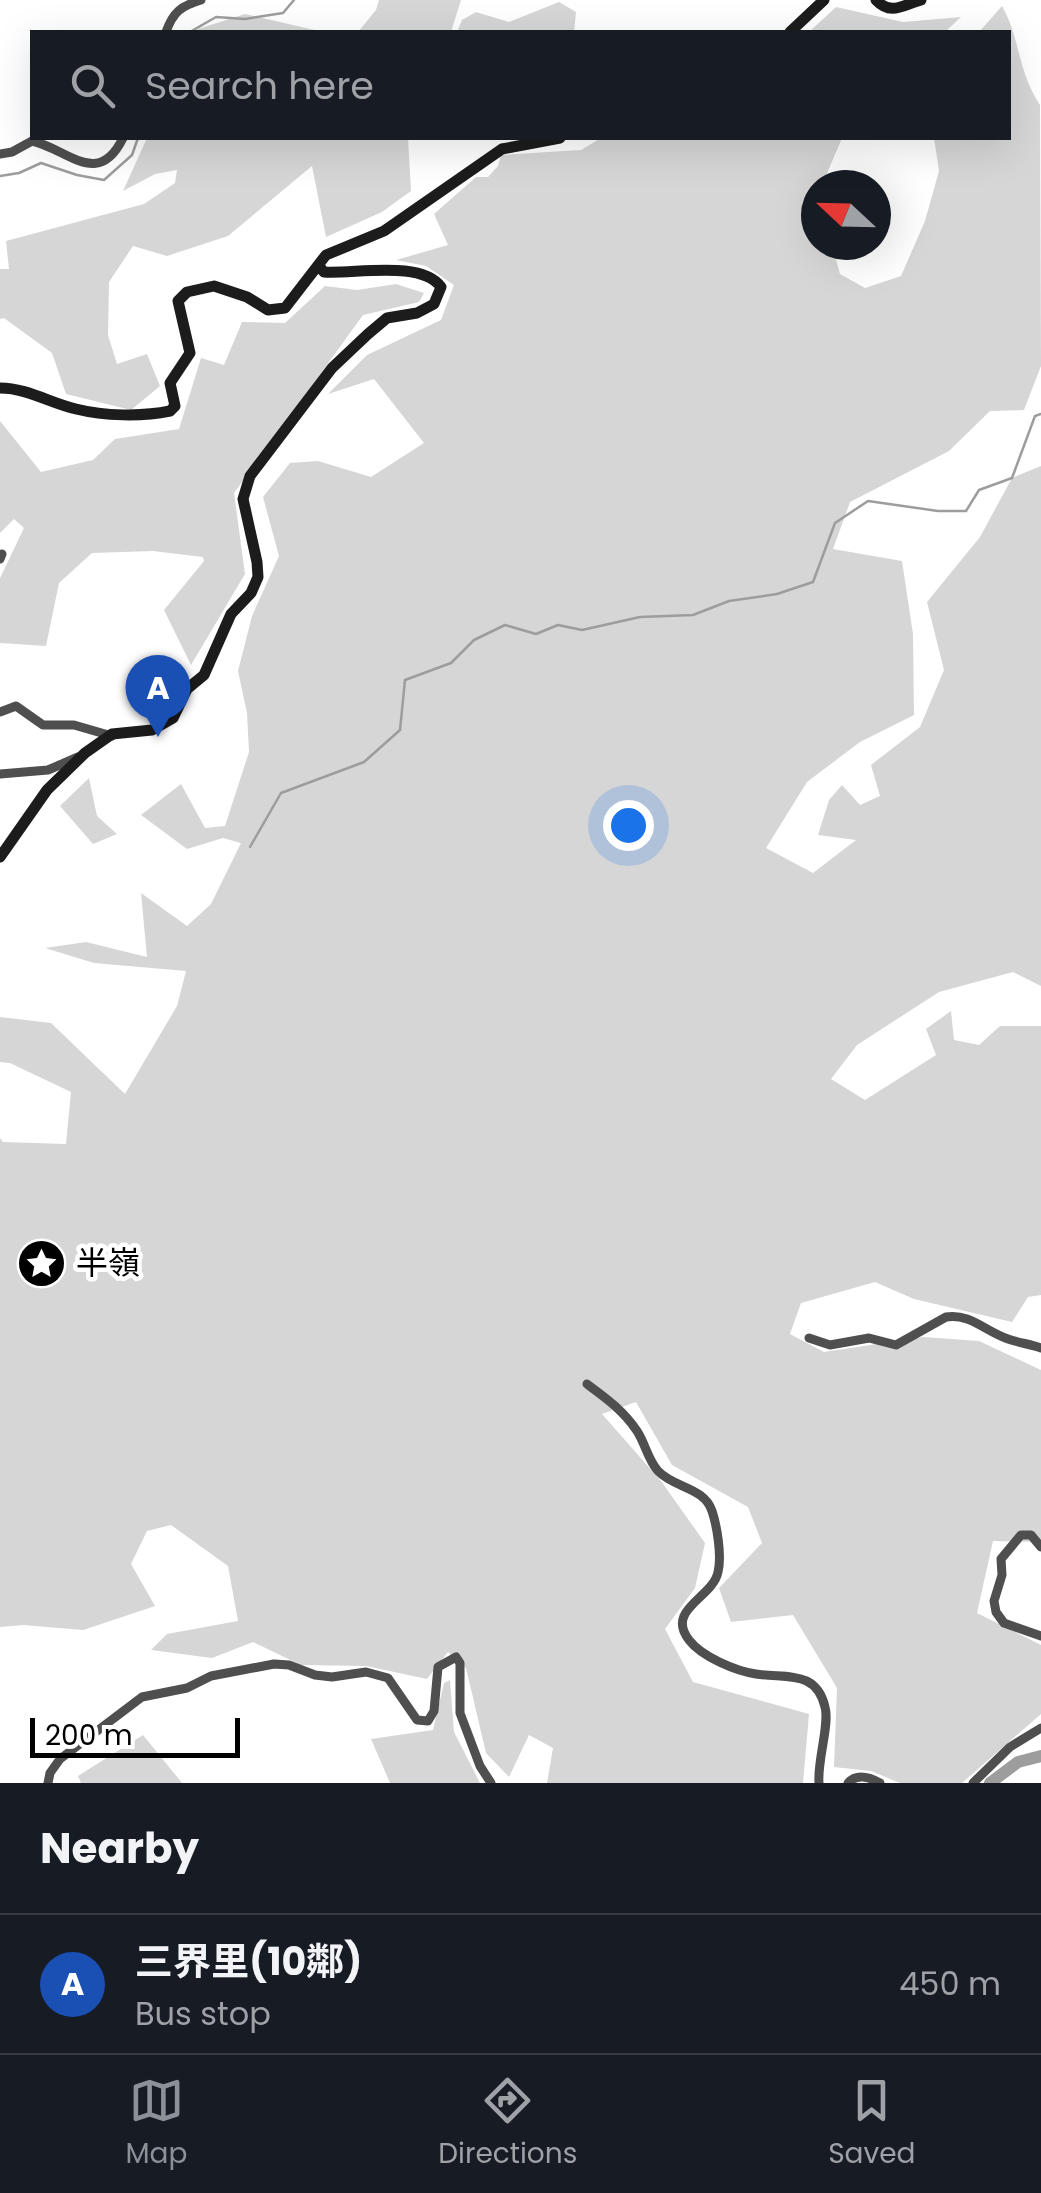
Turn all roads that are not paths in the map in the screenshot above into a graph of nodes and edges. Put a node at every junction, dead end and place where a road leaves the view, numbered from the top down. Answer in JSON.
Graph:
{"nodes":[{"id":1,"x":201,"y":0,"type":"edge"},
{"id":2,"x":824,"y":0,"type":"edge"},
{"id":3,"x":876,"y":0,"type":"edge"},
{"id":4,"x":921,"y":0,"type":"edge"},
{"id":5,"x":167,"y":30,"type":"edge"},
{"id":6,"x":792,"y":30,"type":"edge"},
{"id":7,"x":121,"y":140,"type":"edge"},
{"id":8,"x":548,"y":140,"type":"edge"},
{"id":9,"x":0,"y":154,"type":"edge"},
{"id":10,"x":319,"y":266,"type":"junction"},
{"id":11,"x":0,"y":388,"type":"edge"},
{"id":12,"x":0,"y":712,"type":"edge"},
{"id":13,"x":112,"y":736,"type":"junction"},
{"id":14,"x":85,"y":754,"type":"junction"},
{"id":15,"x":0,"y":774,"type":"edge"},
{"id":16,"x":0,"y":857,"type":"edge"},
{"id":17,"x":810,"y":1338,"type":"dead end"},
{"id":18,"x":1041,"y":1348,"type":"edge"},
{"id":19,"x":587,"y":1384,"type":"dead end"},
{"id":20,"x":1039,"y":1542,"type":"edge"},
{"id":21,"x":1041,"y":1636,"type":"edge"},
{"id":22,"x":1041,"y":1728,"type":"edge"},
{"id":23,"x":48,"y":1783,"type":"edge"},
{"id":24,"x":491,"y":1783,"type":"edge"},
{"id":25,"x":819,"y":1783,"type":"edge"},
{"id":26,"x":848,"y":1783,"type":"edge"},
{"id":27,"x":880,"y":1783,"type":"edge"},
{"id":28,"x":973,"y":1783,"type":"edge"}],
"edges":[{"from":1,"to":5,"type":"street"},
{"from":2,"to":6,"type":"street"},
{"from":3,"to":4,"type":"street"},
{"from":7,"to":9,"type":"street"},
{"from":8,"to":10,"type":"street"},
{"from":10,"to":11,"type":"street"},
{"from":10,"to":13,"type":"street"},
{"from":12,"to":13,"type":"street"},
{"from":13,"to":14,"type":"street"},
{"from":14,"to":15,"type":"street"},
{"from":14,"to":16,"type":"street"},
{"from":17,"to":18,"type":"street"},
{"from":19,"to":25,"type":"street"},
{"from":20,"to":21,"type":"street"},
{"from":22,"to":28,"type":"street"},
{"from":23,"to":24,"type":"street"},
{"from":26,"to":27,"type":"street"}]}
